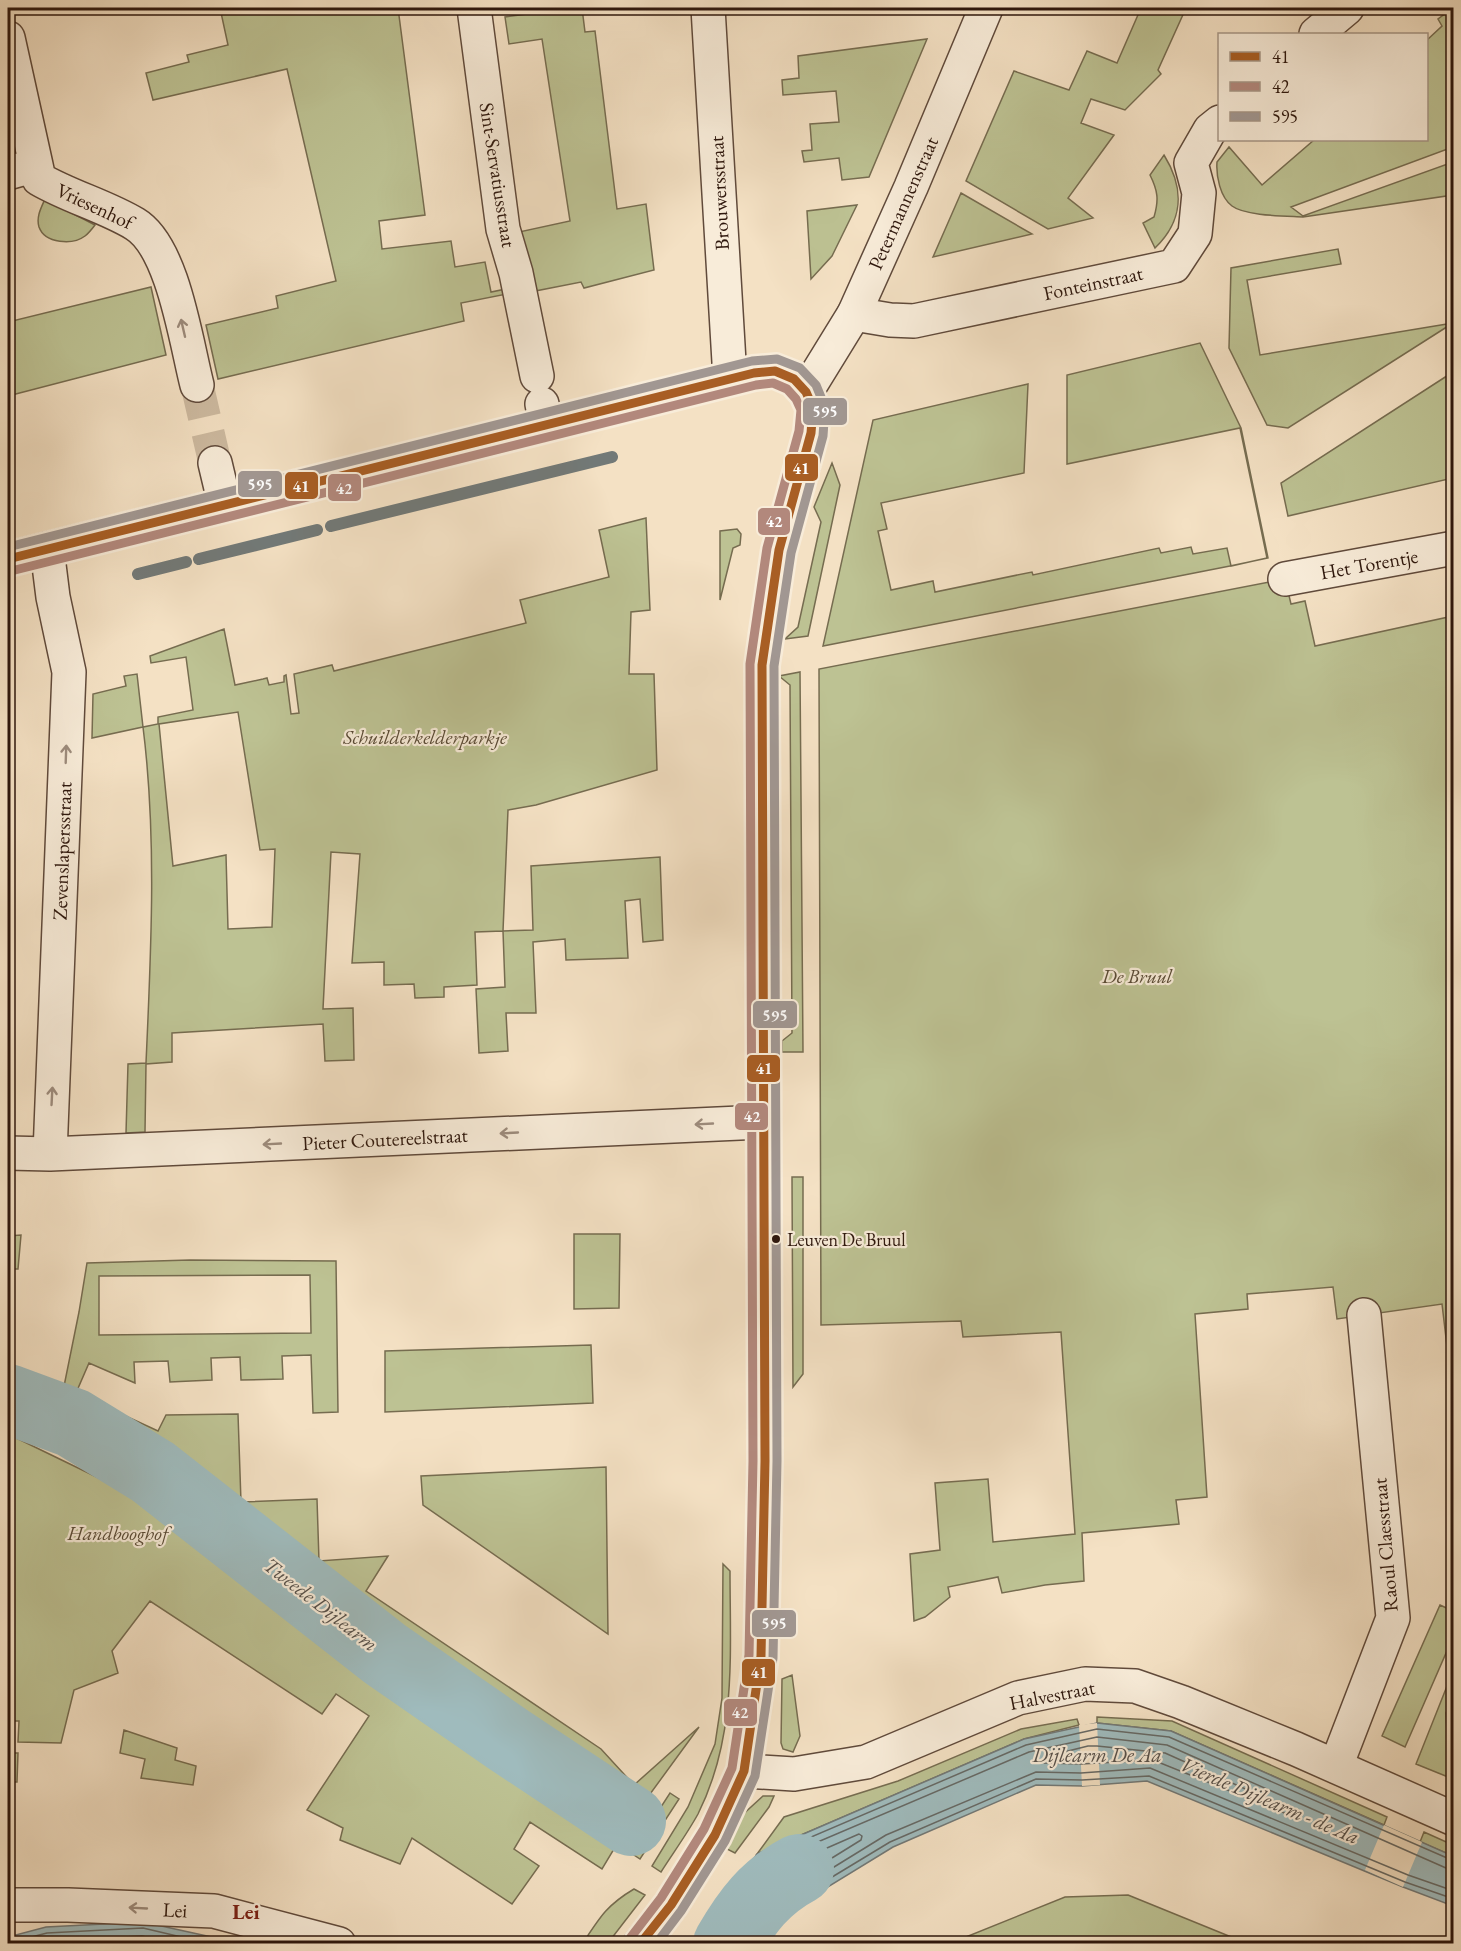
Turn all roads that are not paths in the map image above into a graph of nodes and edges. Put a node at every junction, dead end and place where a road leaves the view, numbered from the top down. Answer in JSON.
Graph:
{"nodes":[{"id":1,"x":474,"y":8,"type":"edge"},
{"id":2,"x":708,"y":8,"type":"edge"},
{"id":3,"x":986,"y":8,"type":"edge"},
{"id":4,"x":1347,"y":8,"type":"edge"},
{"id":5,"x":1318,"y":33,"type":"edge"},
{"id":6,"x":8,"y":38,"type":"edge"},
{"id":7,"x":1218,"y":124,"type":"edge"},
{"id":8,"x":22,"y":169,"type":"edge"},
{"id":9,"x":854,"y":314,"type":"junction"},
{"id":10,"x":730,"y":379,"type":"junction"},
{"id":11,"x":196,"y":385,"type":"tunnel mouth"},
{"id":12,"x":806,"y":392,"type":"junction"},
{"id":13,"x":542,"y":402,"type":"junction"},
{"id":14,"x":215,"y":463,"type":"tunnel mouth"},
{"id":15,"x":225,"y":506,"type":"junction"},
{"id":16,"x":1454,"y":548,"type":"edge"},
{"id":17,"x":47,"y":549,"type":"junction"},
{"id":18,"x":8,"y":559,"type":"edge"},
{"id":19,"x":1285,"y":579,"type":"dead end"},
{"id":20,"x":762,"y":1122,"type":"junction"},
{"id":21,"x":8,"y":1153,"type":"edge"},
{"id":22,"x":50,"y":1154,"type":"junction"},
{"id":23,"x":1364,"y":1315,"type":"dead end"},
{"id":24,"x":1336,"y":1766,"type":"junction"},
{"id":25,"x":744,"y":1771,"type":"junction"},
{"id":26,"x":1454,"y":1819,"type":"edge"},
{"id":27,"x":8,"y":1905,"type":"edge"},
{"id":28,"x":339,"y":1944,"type":"edge"},
{"id":29,"x":640,"y":1944,"type":"edge"}],
"edges":[{"from":1,"to":13,"type":"street","name":"Sint-Servatiusstraat"},
{"from":2,"to":10,"type":"street","name":"Brouwersstraat"},
{"from":3,"to":9,"type":"street","name":"Petermannenstraat"},
{"from":4,"to":5,"type":"street"},
{"from":6,"to":8,"type":"street","name":"Vriesenhof"},
{"from":7,"to":9,"type":"street","name":"Fonteinstraat"},
{"from":11,"to":8,"type":"street","name":"Vriesenhof","one_way":true},
{"from":9,"to":12,"type":"street","name":"Petermannenstraat"},
{"from":10,"to":12,"type":"street"},
{"from":10,"to":13,"type":"street"},
{"from":12,"to":20,"type":"street"},
{"from":13,"to":15,"type":"street"},
{"from":14,"to":15,"type":"street"},
{"from":15,"to":17,"type":"street"},
{"from":16,"to":19,"type":"street","name":"Het Torentje"},
{"from":17,"to":18,"type":"street"},
{"from":22,"to":17,"type":"street","name":"Zevenslapersstraat","one_way":true},
{"from":20,"to":22,"type":"street","name":"Pieter Coutereelstraat","one_way":true},
{"from":20,"to":25,"type":"street"},
{"from":21,"to":22,"type":"street","name":"Pieter Coutereelstraat"},
{"from":23,"to":24,"type":"street","name":"Raoul Claesstraat"},
{"from":24,"to":25,"type":"street","name":"Halvestraat"},
{"from":24,"to":26,"type":"street","name":"Halvestraat"},
{"from":25,"to":29,"type":"street"},
{"from":28,"to":27,"type":"street","name":"Lei","one_way":true}]}
